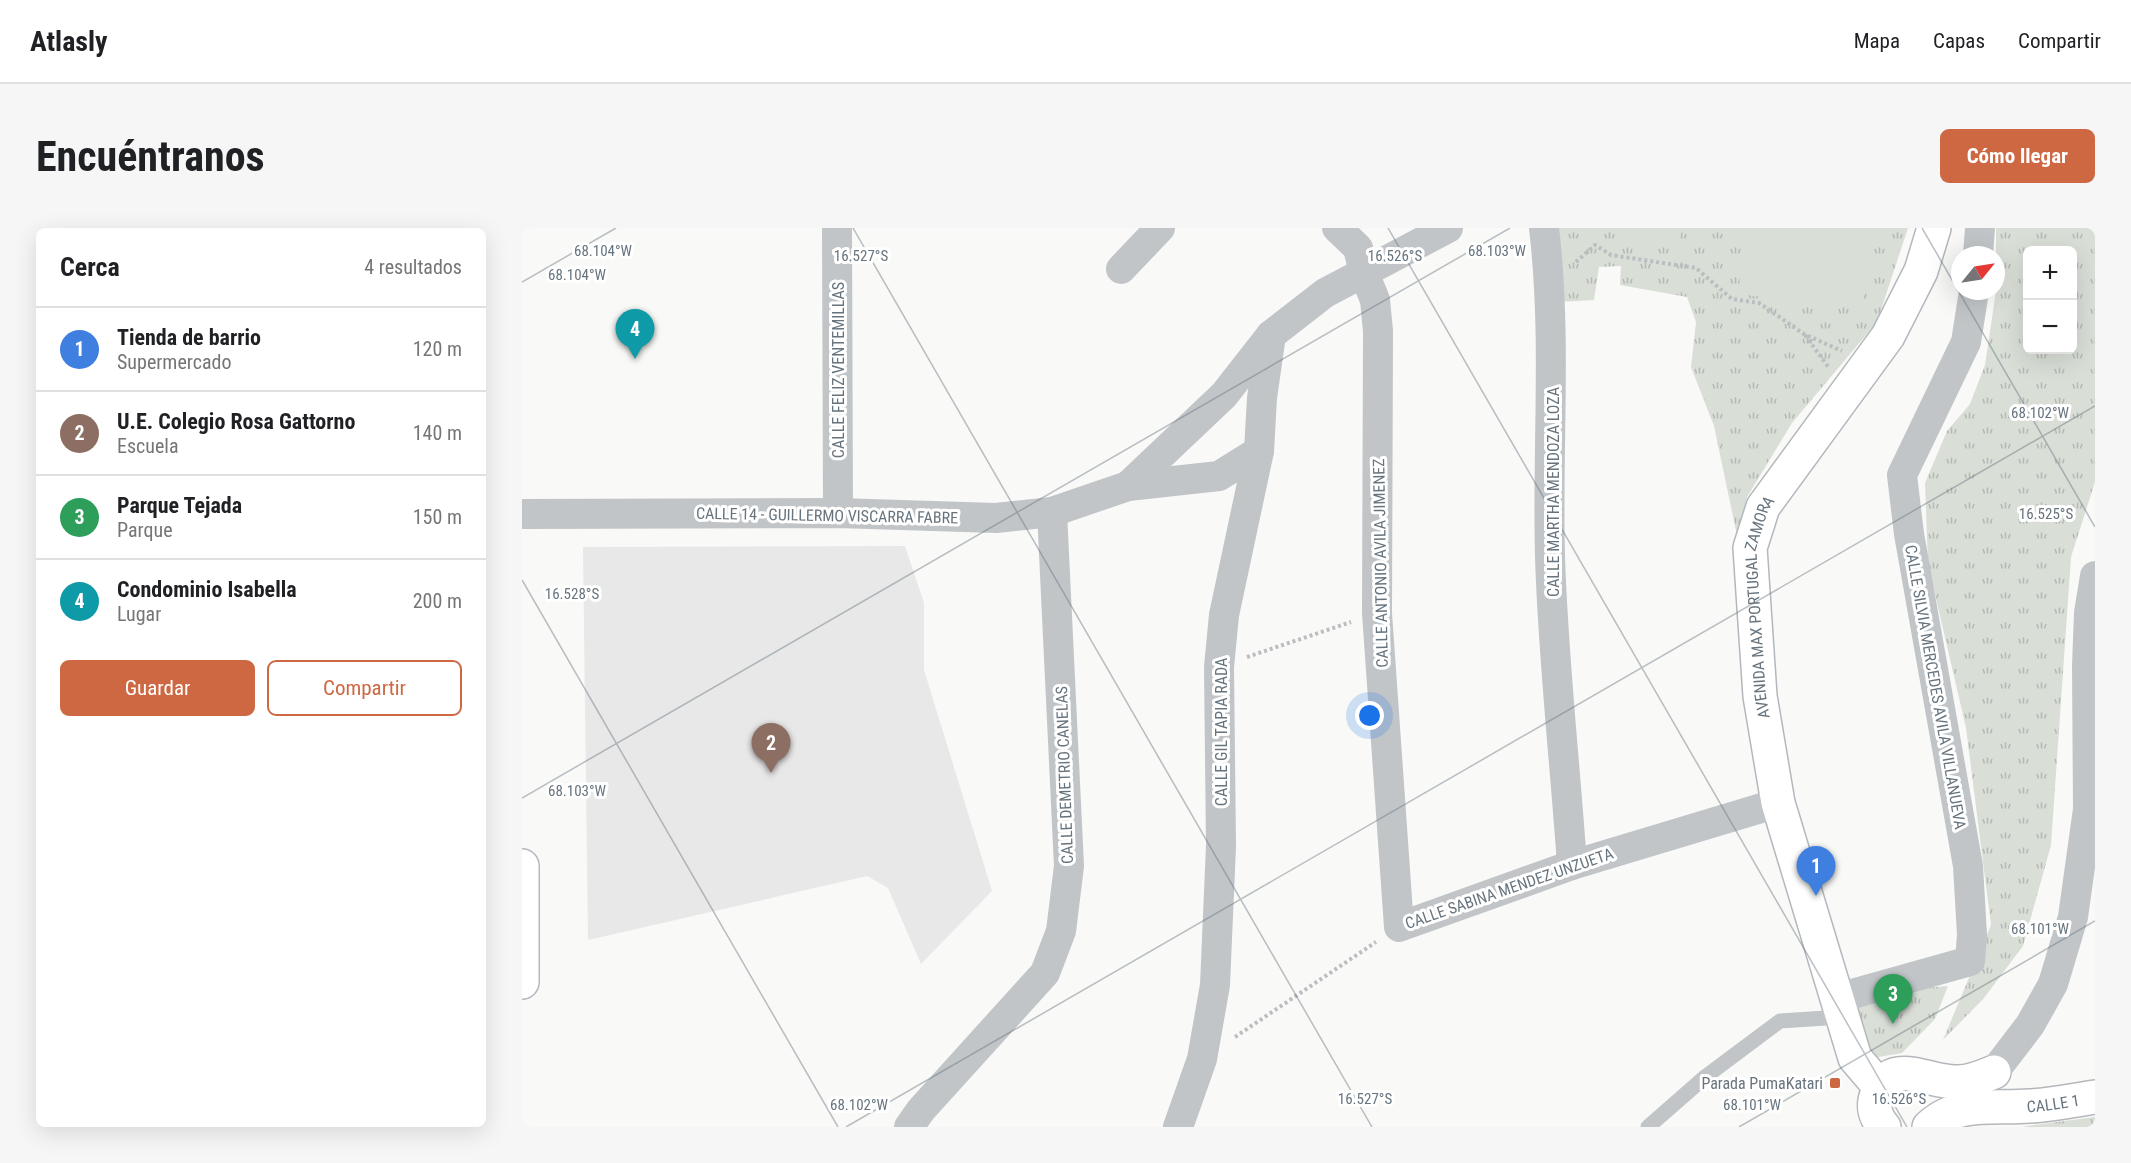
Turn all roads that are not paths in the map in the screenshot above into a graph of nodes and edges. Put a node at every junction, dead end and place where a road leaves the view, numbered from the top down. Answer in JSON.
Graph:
{"nodes":[{"id":1,"x":837,"y":228,"type":"edge"},
{"id":2,"x":1160,"y":228,"type":"edge"},
{"id":3,"x":1337,"y":228,"type":"edge"},
{"id":4,"x":1448,"y":228,"type":"edge"},
{"id":5,"x":1544,"y":228,"type":"edge"},
{"id":6,"x":1934,"y":228,"type":"edge"},
{"id":7,"x":1980,"y":228,"type":"edge"},
{"id":8,"x":1979,"y":246,"type":"edge"},
{"id":9,"x":1121,"y":269,"type":"dead end"},
{"id":10,"x":1364,"y":273,"type":"junction"},
{"id":11,"x":1973,"y":300,"type":"edge"},
{"id":12,"x":1271,"y":335,"type":"junction"},
{"id":13,"x":1259,"y":451,"type":"junction"},
{"id":14,"x":1128,"y":486,"type":"junction"},
{"id":15,"x":1052,"y":512,"type":"junction"},
{"id":16,"x":838,"y":513,"type":"junction"},
{"id":17,"x":522,"y":514,"type":"edge"},
{"id":18,"x":2095,"y":576,"type":"edge"},
{"id":19,"x":1778,"y":802,"type":"junction"},
{"id":20,"x":1572,"y":864,"type":"junction"},
{"id":21,"x":522,"y":866,"type":"edge"},
{"id":22,"x":523,"y":902,"type":"edge"},
{"id":23,"x":1399,"y":927,"type":"joint"},
{"id":24,"x":522,"y":982,"type":"edge"},
{"id":25,"x":1839,"y":1007,"type":"junction"},
{"id":26,"x":1994,"y":1072,"type":"junction"},
{"id":27,"x":1924,"y":1077,"type":"junction"},
{"id":28,"x":1880,"y":1086,"type":"junction"},
{"id":29,"x":2095,"y":1097,"type":"edge"},
{"id":30,"x":2022,"y":1107,"type":"junction"},
{"id":31,"x":1931,"y":1124,"type":"edge"},
{"id":32,"x":909,"y":1127,"type":"edge"},
{"id":33,"x":1178,"y":1127,"type":"edge"},
{"id":34,"x":1648,"y":1127,"type":"edge"},
{"id":35,"x":1884,"y":1127,"type":"edge"}],
"edges":[{"from":1,"to":16,"type":"street","name":"CALLE FELIZ VENTEMILLAS"},
{"from":2,"to":9,"type":"street"},
{"from":3,"to":10,"type":"street","name":"CALLE ANTONIO AVILA JIMENEZ"},
{"from":4,"to":10,"type":"street","name":"CALLE 14 - GUILLERMO VISCARRA FABRE"},
{"from":5,"to":20,"type":"street","name":"CALLE MARTHA MENDOZA LOZA"},
{"from":6,"to":19,"type":"main road","name":"AVENIDA MAX PORTUGAL ZAMORA"},
{"from":7,"to":8,"type":"street"},
{"from":10,"to":12,"type":"street","name":"CALLE 14 - GUILLERMO VISCARRA FABRE"},
{"from":10,"to":23,"type":"street","name":"CALLE ANTONIO AVILA JIMENEZ"},
{"from":11,"to":25,"type":"street","name":"CALLE SILVIA MERCEDES AVILA VILLANUEVA"},
{"from":12,"to":13,"type":"street","name":"CALLE GIL TAPIA RADA"},
{"from":12,"to":14,"type":"street","name":"CALLE 14 - GUILLERMO VISCARRA FABRE"},
{"from":13,"to":14,"type":"street","name":"CALLE 14 - GUILLERMO VISCARRA FABRE"},
{"from":13,"to":33,"type":"street","name":"CALLE GIL TAPIA RADA"},
{"from":14,"to":15,"type":"street","name":"CALLE 14 - GUILLERMO VISCARRA FABRE"},
{"from":15,"to":16,"type":"street","name":"CALLE 14 - GUILLERMO VISCARRA FABRE"},
{"from":15,"to":32,"type":"street","name":"CALLE DEMETRIO CANELAS"},
{"from":16,"to":17,"type":"street","name":"CALLE 14 - GUILLERMO VISCARRA FABRE"},
{"from":18,"to":26,"type":"street"},
{"from":19,"to":20,"type":"street","name":"CALLE SABINA MENDEZ UNZUETA"},
{"from":19,"to":25,"type":"main road","name":"AVENIDA MAX PORTUGAL ZAMORA"},
{"from":20,"to":23,"type":"street","name":"CALLE SABINA MENDEZ UNZUETA"},
{"from":21,"to":22,"type":"main road"},
{"from":22,"to":24,"type":"main road"},
{"from":25,"to":28,"type":"main road","name":"AVENIDA MAX PORTUGAL ZAMORA"},
{"from":25,"to":34,"type":"lane"},
{"from":26,"to":27,"type":"main road"},
{"from":26,"to":30,"type":"main road"},
{"from":27,"to":28,"type":"main road"},
{"from":27,"to":31,"type":"main road"},
{"from":28,"to":35,"type":"main road"},
{"from":29,"to":30,"type":"main road","name":"CALLE 1"},
{"from":30,"to":31,"type":"main road","name":"CALLE 1"}]}
